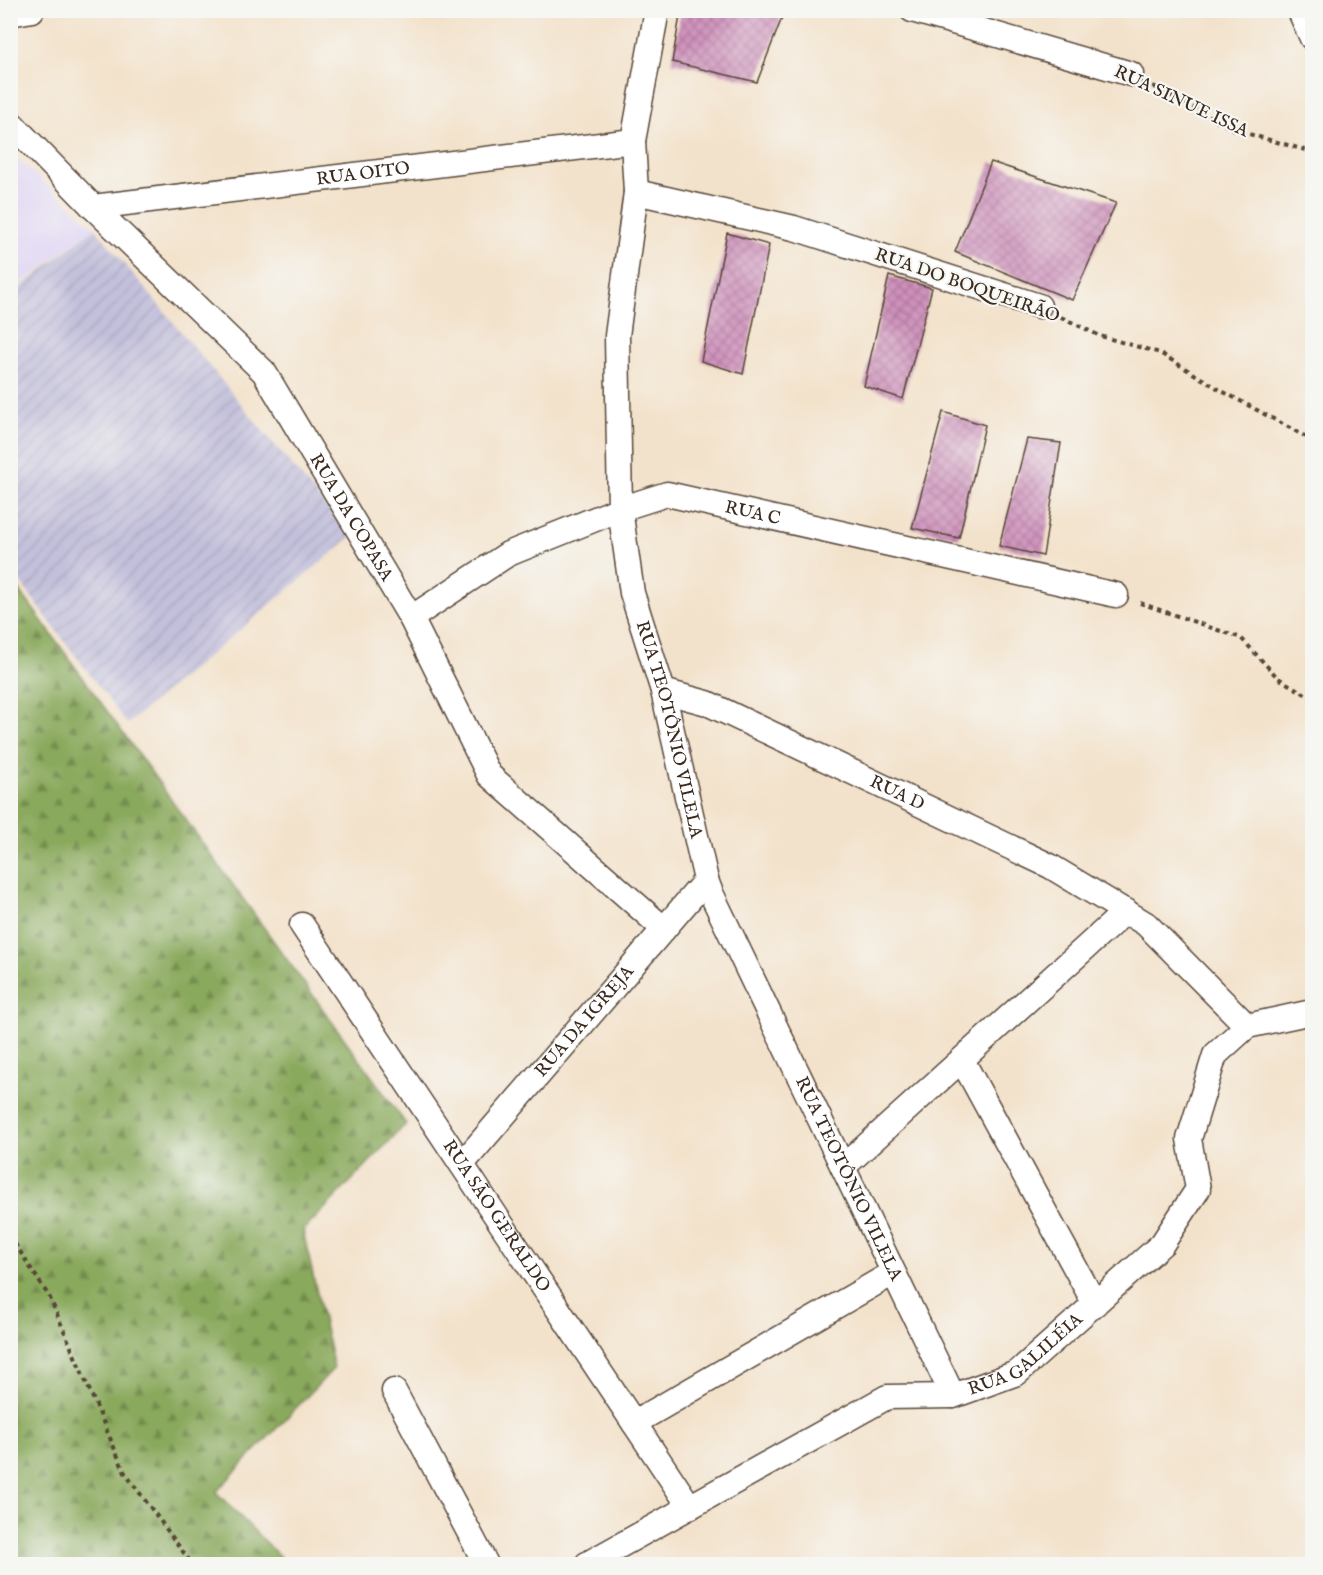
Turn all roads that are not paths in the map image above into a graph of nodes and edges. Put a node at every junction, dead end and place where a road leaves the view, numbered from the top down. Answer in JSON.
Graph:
{"nodes":[{"id":1,"x":32,"y":10,"type":"edge"},
{"id":2,"x":657,"y":10,"type":"edge"},
{"id":3,"x":912,"y":10,"type":"edge"},
{"id":4,"x":1307,"y":10,"type":"edge"},
{"id":5,"x":10,"y":14,"type":"edge"},
{"id":6,"x":1312,"y":38,"type":"edge"},
{"id":7,"x":1131,"y":74,"type":"road end"},
{"id":8,"x":10,"y":122,"type":"edge"},
{"id":9,"x":633,"y":141,"type":"junction"},
{"id":10,"x":636,"y":192,"type":"junction"},
{"id":11,"x":93,"y":207,"type":"junction"},
{"id":12,"x":1039,"y":306,"type":"road end"},
{"id":13,"x":620,"y":509,"type":"junction"},
{"id":14,"x":1116,"y":595,"type":"road end"},
{"id":15,"x":411,"y":618,"type":"junction"},
{"id":16,"x":663,"y":691,"type":"junction"},
{"id":17,"x":706,"y":880,"type":"junction"},
{"id":18,"x":1126,"y":911,"type":"junction"},
{"id":19,"x":302,"y":925,"type":"dead end"},
{"id":20,"x":664,"y":929,"type":"junction"},
{"id":21,"x":1312,"y":1012,"type":"edge"},
{"id":22,"x":1247,"y":1026,"type":"junction"},
{"id":23,"x":962,"y":1059,"type":"junction"},
{"id":24,"x":462,"y":1164,"type":"junction"},
{"id":25,"x":843,"y":1167,"type":"junction"},
{"id":26,"x":893,"y":1273,"type":"junction"},
{"id":27,"x":1095,"y":1304,"type":"junction"},
{"id":28,"x":394,"y":1391,"type":"dead end"},
{"id":29,"x":953,"y":1396,"type":"junction"},
{"id":30,"x":634,"y":1423,"type":"junction"},
{"id":31,"x":690,"y":1507,"type":"junction"},
{"id":32,"x":486,"y":1564,"type":"edge"},
{"id":33,"x":587,"y":1564,"type":"edge"}],
"edges":[{"from":1,"to":5,"type":"street"},
{"from":2,"to":9,"type":"street","name":"RUA TEOTÔNIO VILELA"},
{"from":3,"to":7,"type":"street","name":"RUA SINUE ISSA"},
{"from":4,"to":6,"type":"street"},
{"from":8,"to":11,"type":"street","name":"RUA DA COPASA"},
{"from":9,"to":10,"type":"street","name":"RUA TEOTÔNIO VILELA"},
{"from":9,"to":11,"type":"street","name":"RUA OITO"},
{"from":10,"to":12,"type":"street","name":"RUA DO BOQUEIRÃO"},
{"from":10,"to":13,"type":"street","name":"RUA TEOTÔNIO VILELA"},
{"from":11,"to":15,"type":"street","name":"RUA DA COPASA"},
{"from":13,"to":14,"type":"street","name":"RUA C"},
{"from":13,"to":15,"type":"street","name":"RUA C"},
{"from":13,"to":16,"type":"street","name":"RUA TEOTÔNIO VILELA"},
{"from":15,"to":20,"type":"street","name":"RUA DA COPASA"},
{"from":16,"to":17,"type":"street","name":"RUA TEOTÔNIO VILELA"},
{"from":16,"to":18,"type":"street","name":"RUA D"},
{"from":17,"to":20,"type":"street","name":"RUA DA IGREJA"},
{"from":17,"to":25,"type":"street","name":"RUA TEOTÔNIO VILELA"},
{"from":18,"to":22,"type":"street","name":"RUA D"},
{"from":18,"to":23,"type":"street"},
{"from":19,"to":24,"type":"street","name":"RUA SÃO GERALDO"},
{"from":20,"to":24,"type":"street","name":"RUA DA IGREJA"},
{"from":21,"to":22,"type":"street"},
{"from":22,"to":27,"type":"street","name":"RUA GALILÉIA"},
{"from":23,"to":25,"type":"street"},
{"from":23,"to":27,"type":"street"},
{"from":24,"to":30,"type":"street","name":"RUA SÃO GERALDO"},
{"from":25,"to":26,"type":"street","name":"RUA TEOTÔNIO VILELA"},
{"from":26,"to":29,"type":"street","name":"RUA TEOTÔNIO VILELA"},
{"from":26,"to":30,"type":"street"},
{"from":27,"to":29,"type":"street","name":"RUA GALILÉIA"},
{"from":28,"to":32,"type":"street"},
{"from":29,"to":31,"type":"street","name":"RUA GALILÉIA"},
{"from":30,"to":31,"type":"street","name":"RUA SÃO GERALDO"},
{"from":31,"to":33,"type":"street","name":"RUA GALILÉIA"}]}
